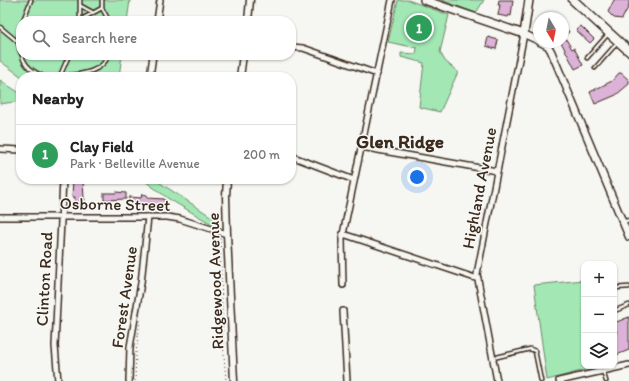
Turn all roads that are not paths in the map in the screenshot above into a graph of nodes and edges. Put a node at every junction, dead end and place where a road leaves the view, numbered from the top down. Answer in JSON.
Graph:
{"nodes":[{"id":1,"x":31,"y":0,"type":"edge"},
{"id":2,"x":80,"y":0,"type":"edge"},
{"id":3,"x":102,"y":0,"type":"edge"},
{"id":4,"x":160,"y":0,"type":"edge"},
{"id":5,"x":250,"y":0,"type":"edge"},
{"id":6,"x":392,"y":0,"type":"edge"},
{"id":7,"x":424,"y":0,"type":"edge"},
{"id":8,"x":529,"y":0,"type":"edge"},
{"id":9,"x":576,"y":1,"type":"edge"},
{"id":10,"x":80,"y":6,"type":"junction"},
{"id":11,"x":102,"y":8,"type":"junction"},
{"id":12,"x":93,"y":12,"type":"junction"},
{"id":13,"x":25,"y":16,"type":"edge"},
{"id":14,"x":80,"y":16,"type":"edge"},
{"id":15,"x":86,"y":16,"type":"edge"},
{"id":16,"x":106,"y":16,"type":"edge"},
{"id":17,"x":158,"y":16,"type":"edge"},
{"id":18,"x":248,"y":16,"type":"edge"},
{"id":19,"x":0,"y":27,"type":"edge"},
{"id":20,"x":609,"y":33,"type":"junction"},
{"id":21,"x":524,"y":34,"type":"junction"},
{"id":22,"x":533,"y":38,"type":"edge"},
{"id":23,"x":16,"y":40,"type":"edge"},
{"id":24,"x":618,"y":41,"type":"junction"},
{"id":25,"x":296,"y":47,"type":"edge"},
{"id":26,"x":549,"y":48,"type":"edge"},
{"id":27,"x":629,"y":51,"type":"edge"},
{"id":28,"x":587,"y":58,"type":"dead end"},
{"id":29,"x":24,"y":60,"type":"edge"},
{"id":30,"x":67,"y":60,"type":"edge"},
{"id":31,"x":106,"y":60,"type":"edge"},
{"id":32,"x":152,"y":60,"type":"edge"},
{"id":33,"x":242,"y":60,"type":"edge"},
{"id":34,"x":595,"y":68,"type":"dead end"},
{"id":35,"x":35,"y":72,"type":"edge"},
{"id":36,"x":62,"y":72,"type":"edge"},
{"id":37,"x":87,"y":72,"type":"edge"},
{"id":38,"x":151,"y":72,"type":"edge"},
{"id":39,"x":241,"y":72,"type":"edge"},
{"id":40,"x":376,"y":74,"type":"junction"},
{"id":41,"x":361,"y":147,"type":"junction"},
{"id":42,"x":0,"y":149,"type":"edge"},
{"id":43,"x":16,"y":150,"type":"edge"},
{"id":44,"x":296,"y":158,"type":"edge"},
{"id":45,"x":497,"y":171,"type":"junction"},
{"id":46,"x":354,"y":180,"type":"junction"},
{"id":47,"x":62,"y":184,"type":"edge"},
{"id":48,"x":227,"y":184,"type":"edge"},
{"id":49,"x":0,"y":217,"type":"edge"},
{"id":50,"x":61,"y":217,"type":"junction"},
{"id":51,"x":148,"y":217,"type":"junction"},
{"id":52,"x":626,"y":221,"type":"edge"},
{"id":53,"x":227,"y":232,"type":"junction"},
{"id":54,"x":343,"y":234,"type":"junction"},
{"id":55,"x":629,"y":236,"type":"edge"},
{"id":56,"x":478,"y":279,"type":"junction"},
{"id":57,"x":343,"y":285,"type":"dead end"},
{"id":58,"x":629,"y":287,"type":"edge"},
{"id":59,"x":617,"y":288,"type":"edge"},
{"id":60,"x":629,"y":305,"type":"edge"},
{"id":61,"x":617,"y":310,"type":"edge"},
{"id":62,"x":344,"y":311,"type":"dead end"},
{"id":63,"x":493,"y":358,"type":"junction"},
{"id":64,"x":629,"y":365,"type":"edge"},
{"id":65,"x":603,"y":371,"type":"junction"},
{"id":66,"x":58,"y":381,"type":"edge"},
{"id":67,"x":129,"y":381,"type":"edge"},
{"id":68,"x":234,"y":381,"type":"edge"},
{"id":69,"x":347,"y":381,"type":"edge"},
{"id":70,"x":497,"y":381,"type":"edge"},
{"id":71,"x":541,"y":381,"type":"edge"},
{"id":72,"x":559,"y":381,"type":"edge"},
{"id":73,"x":606,"y":381,"type":"edge"}],
"edges":[{"from":1,"to":13,"type":"lane"},
{"from":2,"to":10,"type":"lane"},
{"from":3,"to":11,"type":"lane"},
{"from":4,"to":17,"type":"street"},
{"from":5,"to":18,"type":"street"},
{"from":6,"to":40,"type":"street"},
{"from":7,"to":21,"type":"main road"},
{"from":8,"to":21,"type":"main road","name":"Highland Avenue"},
{"from":9,"to":20,"type":"main road"},
{"from":10,"to":12,"type":"lane"},
{"from":10,"to":14,"type":"lane"},
{"from":11,"to":12,"type":"lane"},
{"from":11,"to":16,"type":"lane"},
{"from":12,"to":15,"type":"lane"},
{"from":19,"to":23,"type":"lane"},
{"from":20,"to":24,"type":"main road"},
{"from":20,"to":28,"type":"lane"},
{"from":21,"to":22,"type":"street"},
{"from":21,"to":45,"type":"street","name":"Highland Avenue"},
{"from":24,"to":27,"type":"main road"},
{"from":24,"to":34,"type":"lane"},
{"from":25,"to":40,"type":"street"},
{"from":26,"to":52,"type":"street"},
{"from":29,"to":35,"type":"lane"},
{"from":30,"to":36,"type":"lane"},
{"from":31,"to":37,"type":"lane"},
{"from":32,"to":38,"type":"street"},
{"from":33,"to":39,"type":"street"},
{"from":40,"to":41,"type":"street"},
{"from":41,"to":45,"type":"street"},
{"from":41,"to":46,"type":"street"},
{"from":42,"to":43,"type":"street"},
{"from":44,"to":46,"type":"street"},
{"from":45,"to":56,"type":"street","name":"Highland Avenue"},
{"from":46,"to":54,"type":"street"},
{"from":47,"to":50,"type":"street","name":"Clinton Road"},
{"from":48,"to":53,"type":"street","name":"Ridgewood Avenue"},
{"from":49,"to":50,"type":"street","name":"Osborne Street"},
{"from":50,"to":51,"type":"street","name":"Osborne Street"},
{"from":50,"to":66,"type":"street","name":"Clinton Road"},
{"from":51,"to":53,"type":"street","name":"Osborne Street"},
{"from":51,"to":67,"type":"street","name":"Forest Avenue"},
{"from":52,"to":55,"type":"street"},
{"from":53,"to":68,"type":"street","name":"Ridgewood Avenue"},
{"from":54,"to":56,"type":"street"},
{"from":54,"to":57,"type":"street"},
{"from":56,"to":63,"type":"street","name":"Highland Avenue"},
{"from":58,"to":59,"type":"lane"},
{"from":60,"to":61,"type":"lane"},
{"from":62,"to":69,"type":"street"},
{"from":63,"to":70,"type":"street","name":"Highland Avenue"},
{"from":63,"to":71,"type":"lane"},
{"from":64,"to":65,"type":"street"},
{"from":65,"to":72,"type":"street"},
{"from":65,"to":73,"type":"lane"}]}
